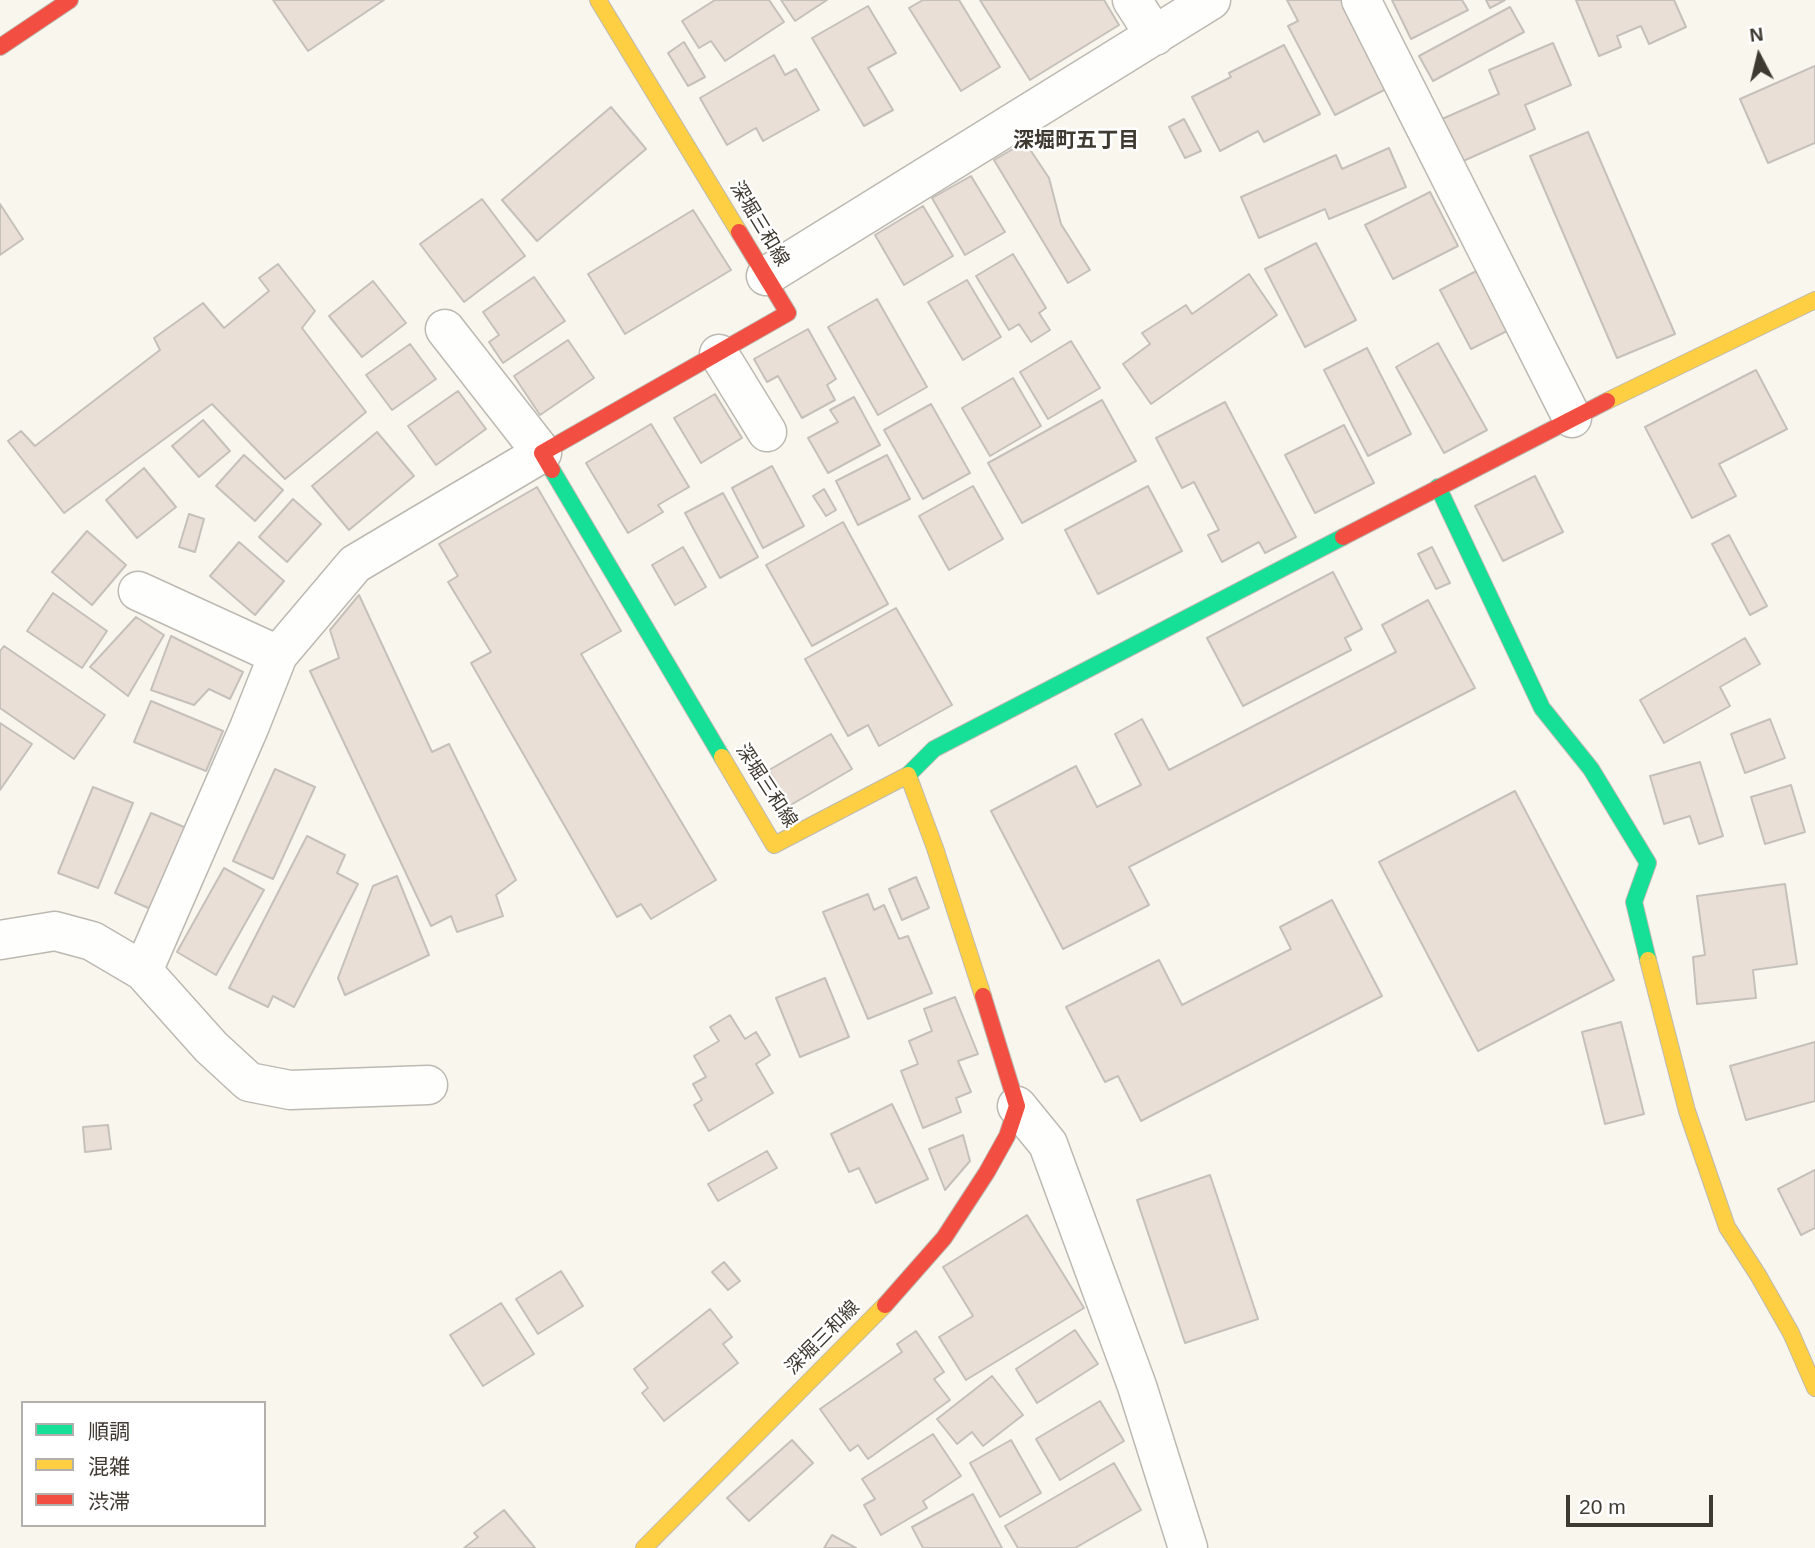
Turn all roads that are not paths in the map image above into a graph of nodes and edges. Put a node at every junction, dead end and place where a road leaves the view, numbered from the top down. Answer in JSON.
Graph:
{"nodes":[{"id":1,"x":70,"y":0,"type":"edge"},
{"id":2,"x":598,"y":0,"type":"edge"},
{"id":3,"x":1132,"y":0,"type":"edge"},
{"id":4,"x":1211,"y":0,"type":"edge"},
{"id":5,"x":1361,"y":0,"type":"edge"},
{"id":6,"x":1155,"y":36,"type":"junction"},
{"id":7,"x":0,"y":47,"type":"edge"},
{"id":8,"x":766,"y":276,"type":"junction"},
{"id":9,"x":1815,"y":300,"type":"edge"},
{"id":10,"x":445,"y":329,"type":"dead end"},
{"id":11,"x":719,"y":354,"type":"junction"},
{"id":12,"x":1572,"y":418,"type":"junction"},
{"id":13,"x":766,"y":432,"type":"dead end"},
{"id":14,"x":542,"y":453,"type":"junction"},
{"id":15,"x":1438,"y":487,"type":"junction"},
{"id":16,"x":138,"y":591,"type":"dead end"},
{"id":17,"x":278,"y":655,"type":"junction"},
{"id":18,"x":908,"y":775,"type":"junction"},
{"id":19,"x":0,"y":940,"type":"edge"},
{"id":20,"x":143,"y":971,"type":"junction"},
{"id":21,"x":428,"y":1085,"type":"dead end"},
{"id":22,"x":1017,"y":1106,"type":"junction"},
{"id":23,"x":1815,"y":1388,"type":"edge"},
{"id":24,"x":644,"y":1548,"type":"edge"},
{"id":25,"x":1188,"y":1548,"type":"edge"}],
"edges":[{"from":1,"to":7,"type":"main road"},
{"from":2,"to":8,"type":"main road","name":"深堀三和線"},
{"from":3,"to":6,"type":"street"},
{"from":4,"to":6,"type":"street"},
{"from":5,"to":12,"type":"street"},
{"from":6,"to":8,"type":"street"},
{"from":8,"to":11,"type":"main road","name":"深堀三和線"},
{"from":9,"to":12,"type":"main road"},
{"from":10,"to":14,"type":"street"},
{"from":11,"to":13,"type":"street"},
{"from":11,"to":14,"type":"main road","name":"深堀三和線"},
{"from":12,"to":15,"type":"main road"},
{"from":14,"to":17,"type":"street"},
{"from":14,"to":18,"type":"main road","name":"深堀三和線"},
{"from":15,"to":18,"type":"main road"},
{"from":15,"to":23,"type":"main road"},
{"from":16,"to":17,"type":"street"},
{"from":17,"to":20,"type":"street"},
{"from":18,"to":22,"type":"main road"},
{"from":19,"to":20,"type":"street"},
{"from":20,"to":21,"type":"street"},
{"from":22,"to":24,"type":"main road","name":"深堀三和線"},
{"from":22,"to":25,"type":"street"}]}
